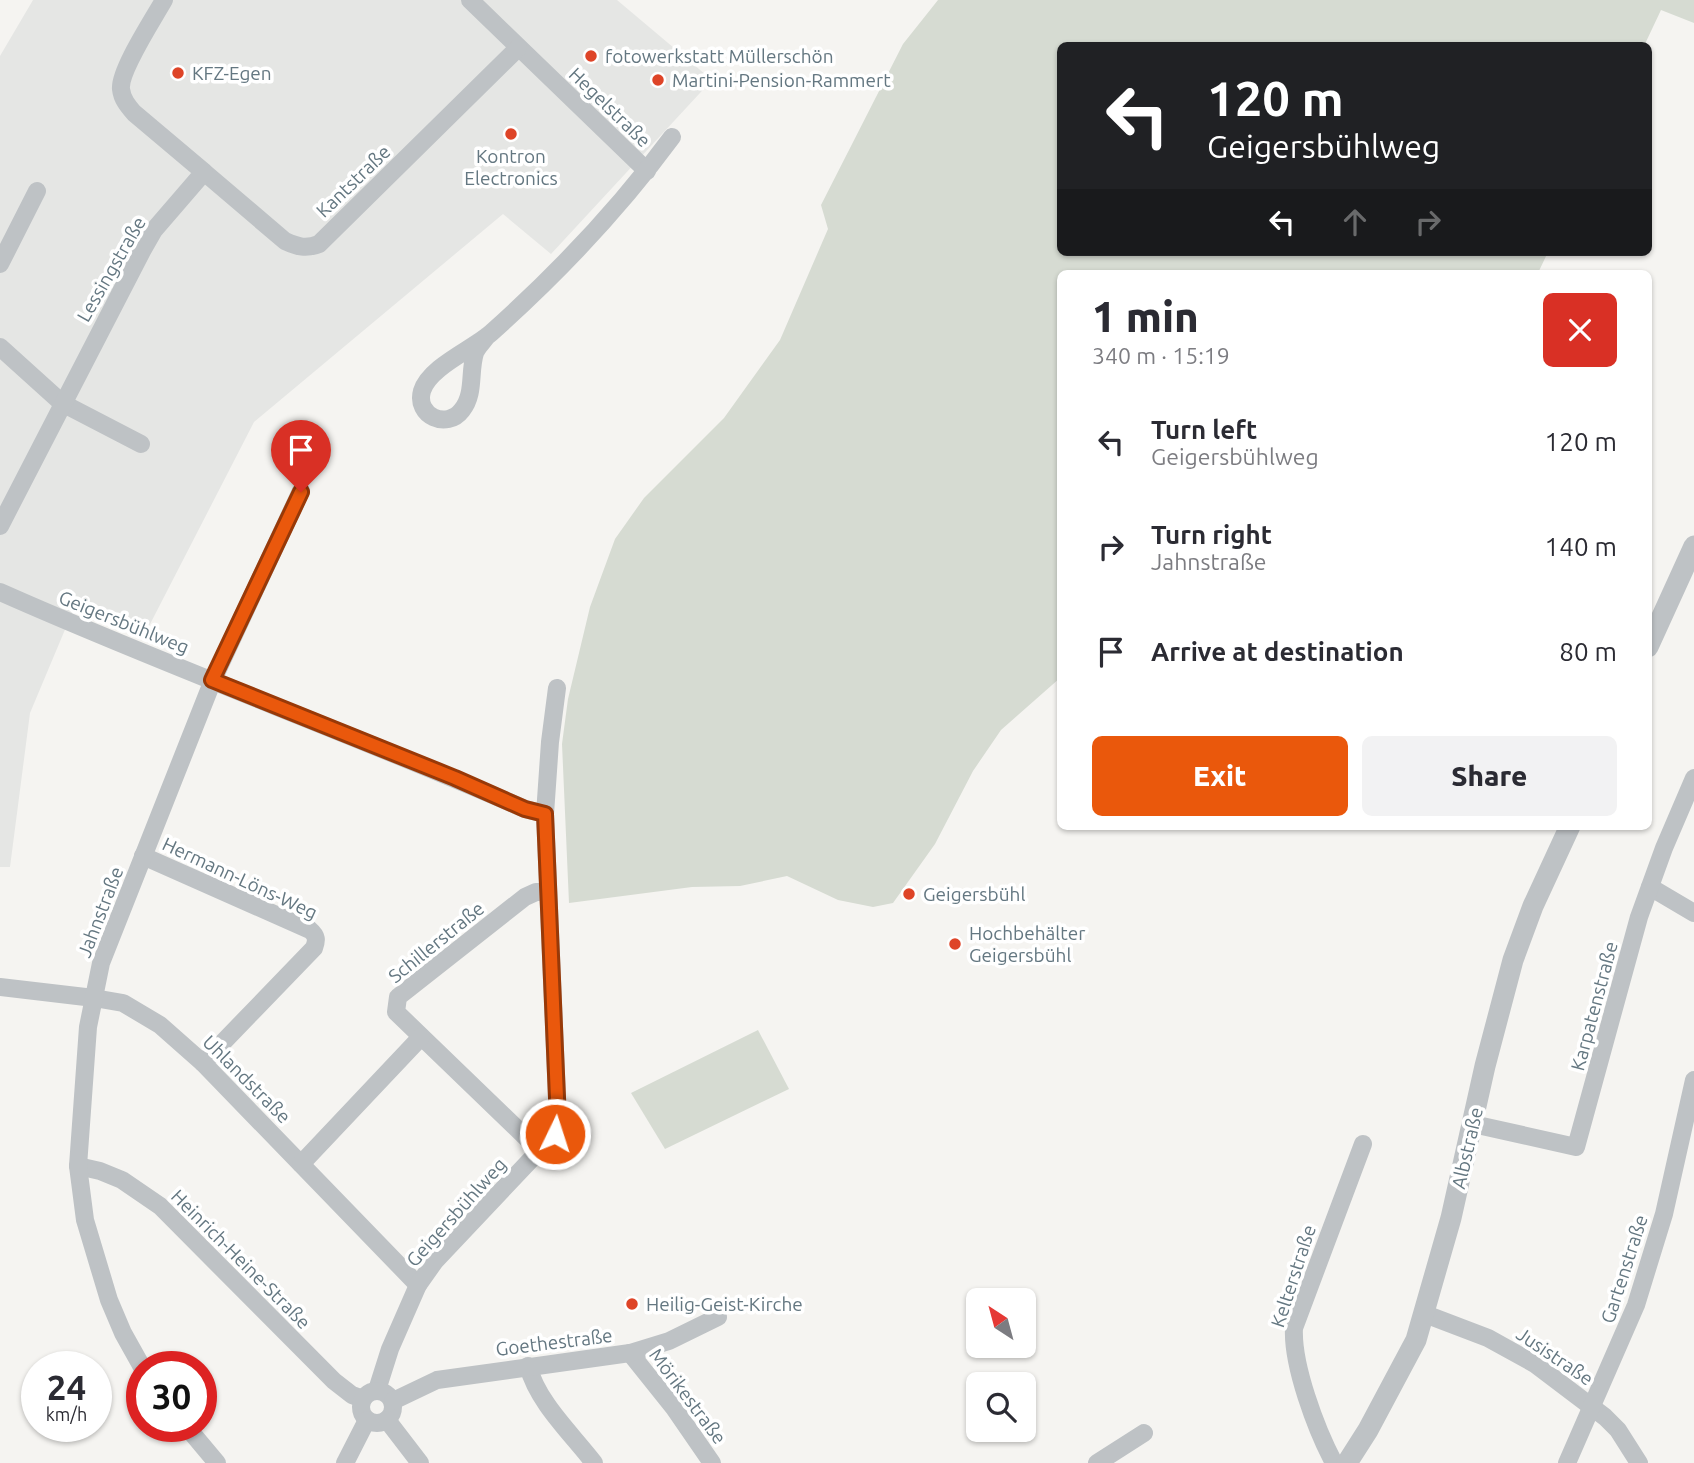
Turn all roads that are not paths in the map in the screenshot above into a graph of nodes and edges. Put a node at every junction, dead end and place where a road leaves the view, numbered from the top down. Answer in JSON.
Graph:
{"nodes":[{"id":1,"x":164,"y":0,"type":"edge"},
{"id":2,"x":470,"y":0,"type":"edge"},
{"id":3,"x":518,"y":48,"type":"junction"},
{"id":4,"x":672,"y":137,"type":"dead end"},
{"id":5,"x":647,"y":171,"type":"junction"},
{"id":6,"x":204,"y":172,"type":"junction"},
{"id":7,"x":37,"y":191,"type":"dead end"},
{"id":8,"x":0,"y":264,"type":"edge"},
{"id":9,"x":487,"y":336,"type":"junction"},
{"id":10,"x":0,"y":347,"type":"edge"},
{"id":11,"x":62,"y":403,"type":"junction"},
{"id":12,"x":141,"y":444,"type":"dead end"},
{"id":13,"x":301,"y":492,"type":"dead end"},
{"id":14,"x":0,"y":526,"type":"edge"},
{"id":15,"x":1694,"y":546,"type":"edge"},
{"id":16,"x":0,"y":592,"type":"edge"},
{"id":17,"x":1652,"y":639,"type":"edge"},
{"id":18,"x":212,"y":680,"type":"junction"},
{"id":19,"x":557,"y":688,"type":"dead end"},
{"id":20,"x":1694,"y":778,"type":"edge"},
{"id":21,"x":545,"y":814,"type":"junction"},
{"id":22,"x":1568,"y":830,"type":"edge"},
{"id":23,"x":143,"y":856,"type":"junction"},
{"id":24,"x":1650,"y":887,"type":"junction"},
{"id":25,"x":548,"y":892,"type":"junction"},
{"id":26,"x":1694,"y":913,"type":"edge"},
{"id":27,"x":0,"y":987,"type":"edge"},
{"id":28,"x":93,"y":998,"type":"junction"},
{"id":29,"x":421,"y":1037,"type":"junction"},
{"id":30,"x":204,"y":1063,"type":"junction"},
{"id":31,"x":1694,"y":1080,"type":"edge"},
{"id":32,"x":1473,"y":1124,"type":"junction"},
{"id":33,"x":1363,"y":1144,"type":"dead end"},
{"id":34,"x":540,"y":1151,"type":"junction"},
{"id":35,"x":301,"y":1164,"type":"junction"},
{"id":36,"x":78,"y":1166,"type":"junction"},
{"id":37,"x":418,"y":1285,"type":"junction"},
{"id":38,"x":1425,"y":1314,"type":"junction"},
{"id":39,"x":718,"y":1317,"type":"dead end"},
{"id":40,"x":133,"y":1351,"type":"edge"},
{"id":41,"x":630,"y":1353,"type":"junction"},
{"id":42,"x":528,"y":1366,"type":"junction"},
{"id":43,"x":370,"y":1395,"type":"junction"},
{"id":44,"x":393,"y":1402,"type":"junction"},
{"id":45,"x":1593,"y":1408,"type":"junction"},
{"id":46,"x":367,"y":1420,"type":"junction"},
{"id":47,"x":387,"y":1420,"type":"junction"},
{"id":48,"x":1144,"y":1433,"type":"dead end"},
{"id":49,"x":199,"y":1442,"type":"edge"},
{"id":50,"x":217,"y":1463,"type":"edge"},
{"id":51,"x":345,"y":1463,"type":"edge"},
{"id":52,"x":420,"y":1463,"type":"edge"},
{"id":53,"x":594,"y":1463,"type":"edge"},
{"id":54,"x":712,"y":1463,"type":"edge"},
{"id":55,"x":1097,"y":1463,"type":"edge"},
{"id":56,"x":1334,"y":1463,"type":"edge"},
{"id":57,"x":1347,"y":1463,"type":"edge"},
{"id":58,"x":1567,"y":1463,"type":"edge"},
{"id":59,"x":1639,"y":1463,"type":"edge"}],
"edges":[{"from":1,"to":6,"type":"street"},
{"from":2,"to":3,"type":"street","name":"Hegelstraße"},
{"from":3,"to":5,"type":"street","name":"Hegelstraße"},
{"from":3,"to":6,"type":"street","name":"Kantstraße"},
{"from":4,"to":5,"type":"street"},
{"from":5,"to":9,"type":"street","name":"Hegelstraße"},
{"from":6,"to":11,"type":"street","name":"Lessingstraße"},
{"from":7,"to":8,"type":"street"},
{"from":9,"to":9,"type":"street","name":"Hegelstraße"},
{"from":10,"to":11,"type":"street"},
{"from":11,"to":12,"type":"street"},
{"from":11,"to":14,"type":"street","name":"Lessingstraße"},
{"from":13,"to":18,"type":"street","name":"Jahnstraße"},
{"from":15,"to":17,"type":"street"},
{"from":16,"to":18,"type":"street","name":"Geigersbühlweg"},
{"from":18,"to":21,"type":"street","name":"Geigersbühlweg"},
{"from":18,"to":23,"type":"street","name":"Jahnstraße"},
{"from":19,"to":21,"type":"street","name":"Geigersbühlweg"},
{"from":20,"to":24,"type":"street","name":"Karpatenstraße"},
{"from":21,"to":25,"type":"street","name":"Geigersbühlweg"},
{"from":22,"to":32,"type":"street","name":"Albstraße"},
{"from":23,"to":28,"type":"street","name":"Jahnstraße"},
{"from":23,"to":30,"type":"street","name":"Hermann-Löns-Weg"},
{"from":24,"to":26,"type":"street"},
{"from":24,"to":32,"type":"street","name":"Karpatenstraße"},
{"from":25,"to":29,"type":"street","name":"Schillerstraße"},
{"from":25,"to":34,"type":"street","name":"Geigersbühlweg"},
{"from":27,"to":28,"type":"street","name":"Uhlandstraße"},
{"from":28,"to":30,"type":"street","name":"Uhlandstraße"},
{"from":28,"to":36,"type":"street","name":"Jahnstraße"},
{"from":29,"to":34,"type":"street"},
{"from":29,"to":35,"type":"street"},
{"from":30,"to":35,"type":"street","name":"Uhlandstraße"},
{"from":31,"to":45,"type":"street","name":"Gartenstraße"},
{"from":32,"to":38,"type":"street","name":"Albstraße"},
{"from":33,"to":56,"type":"street","name":"Kelterstraße"},
{"from":34,"to":37,"type":"street","name":"Geigersbühlweg"},
{"from":35,"to":37,"type":"street","name":"Uhlandstraße"},
{"from":36,"to":40,"type":"street","name":"Jahnstraße"},
{"from":36,"to":43,"type":"street","name":"Heinrich-Heine-Straße"},
{"from":37,"to":43,"type":"street","name":"Geigersbühlweg"},
{"from":38,"to":45,"type":"street","name":"Jusistraße"},
{"from":38,"to":57,"type":"street","name":"Albstraße"},
{"from":39,"to":41,"type":"street","name":"Goethestraße"},
{"from":41,"to":42,"type":"street","name":"Goethestraße"},
{"from":41,"to":54,"type":"street","name":"Mörikestraße"},
{"from":42,"to":44,"type":"street","name":"Goethestraße"},
{"from":42,"to":53,"type":"street"},
{"from":43,"to":44,"type":"street"},
{"from":43,"to":46,"type":"street"},
{"from":44,"to":47,"type":"street"},
{"from":45,"to":58,"type":"street","name":"Gartenstraße"},
{"from":45,"to":59,"type":"street","name":"Jusistraße"},
{"from":46,"to":47,"type":"street"},
{"from":46,"to":51,"type":"street"},
{"from":47,"to":52,"type":"street"},
{"from":48,"to":55,"type":"street"},
{"from":49,"to":50,"type":"street"}]}
